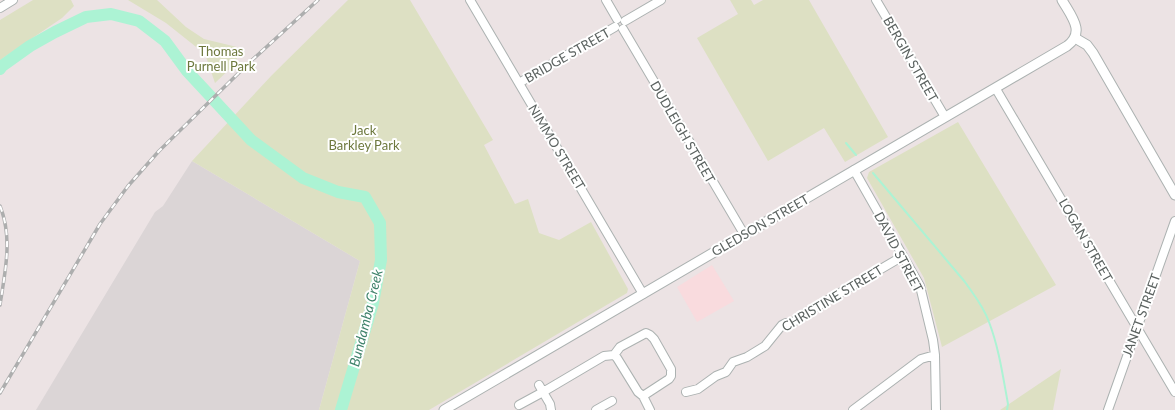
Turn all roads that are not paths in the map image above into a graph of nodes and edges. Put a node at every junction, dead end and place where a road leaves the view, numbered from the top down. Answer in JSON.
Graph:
{"nodes":[{"id":1,"x":13,"y":0,"type":"edge"},
{"id":2,"x":470,"y":0,"type":"edge"},
{"id":3,"x":606,"y":0,"type":"edge"},
{"id":4,"x":661,"y":0,"type":"edge"},
{"id":5,"x":876,"y":0,"type":"edge"},
{"id":6,"x":1062,"y":0,"type":"edge"},
{"id":7,"x":0,"y":8,"type":"edge"},
{"id":8,"x":622,"y":23,"type":"junction"},
{"id":9,"x":1075,"y":38,"type":"junction"},
{"id":10,"x":519,"y":83,"type":"junction"},
{"id":11,"x":996,"y":88,"type":"junction"},
{"id":12,"x":945,"y":117,"type":"junction"},
{"id":13,"x":854,"y":170,"type":"junction"},
{"id":14,"x":1175,"y":195,"type":"edge"},
{"id":15,"x":1175,"y":221,"type":"edge"},
{"id":16,"x":744,"y":234,"type":"junction"},
{"id":17,"x":903,"y":256,"type":"junction"},
{"id":18,"x":643,"y":294,"type":"junction"},
{"id":19,"x":1137,"y":327,"type":"junction"},
{"id":20,"x":614,"y":355,"type":"junction"},
{"id":21,"x":935,"y":355,"type":"junction"},
{"id":22,"x":541,"y":389,"type":"junction"},
{"id":23,"x":686,"y":392,"type":"dead end"},
{"id":24,"x":1175,"y":392,"type":"edge"},
{"id":25,"x":643,"y":396,"type":"junction"},
{"id":26,"x":612,"y":400,"type":"dead end"},
{"id":27,"x":519,"y":405,"type":"dead end"},
{"id":28,"x":444,"y":410,"type":"edge"},
{"id":29,"x":551,"y":410,"type":"edge"},
{"id":30,"x":596,"y":410,"type":"edge"},
{"id":31,"x":650,"y":410,"type":"edge"},
{"id":32,"x":853,"y":410,"type":"edge"},
{"id":33,"x":936,"y":410,"type":"edge"},
{"id":34,"x":1108,"y":410,"type":"edge"}],
"edges":[{"from":1,"to":7,"type":"street"},
{"from":2,"to":10,"type":"street","name":"NIMMO STREET"},
{"from":3,"to":8,"type":"street","name":"DUDLEIGH STREET"},
{"from":4,"to":8,"type":"street"},
{"from":5,"to":12,"type":"street","name":"BERGIN STREET"},
{"from":6,"to":9,"type":"street"},
{"from":8,"to":10,"type":"street","name":"BRIDGE STREET"},
{"from":8,"to":16,"type":"street","name":"DUDLEIGH STREET"},
{"from":9,"to":11,"type":"street","name":"GLEDSON STREET"},
{"from":9,"to":14,"type":"street"},
{"from":10,"to":18,"type":"street","name":"NIMMO STREET"},
{"from":11,"to":12,"type":"street","name":"GLEDSON STREET"},
{"from":11,"to":19,"type":"street","name":"LOGAN STREET"},
{"from":12,"to":13,"type":"street","name":"GLEDSON STREET"},
{"from":13,"to":16,"type":"street","name":"GLEDSON STREET"},
{"from":13,"to":17,"type":"street","name":"DAVID STREET"},
{"from":15,"to":19,"type":"street","name":"JANET STREET"},
{"from":16,"to":18,"type":"street","name":"GLEDSON STREET"},
{"from":17,"to":21,"type":"street","name":"DAVID STREET"},
{"from":17,"to":23,"type":"street","name":"CHRISTINE STREET"},
{"from":18,"to":28,"type":"street","name":"GLEDSON STREET"},
{"from":19,"to":24,"type":"street","name":"LOGAN STREET"},
{"from":19,"to":34,"type":"street","name":"JANET STREET"},
{"from":20,"to":22,"type":"street"},
{"from":20,"to":25,"type":"street"},
{"from":20,"to":25,"type":"street"},
{"from":21,"to":32,"type":"street"},
{"from":21,"to":33,"type":"street","name":"DAVID STREET"},
{"from":22,"to":27,"type":"street"},
{"from":22,"to":29,"type":"street"},
{"from":25,"to":31,"type":"street"},
{"from":26,"to":30,"type":"street"}]}
